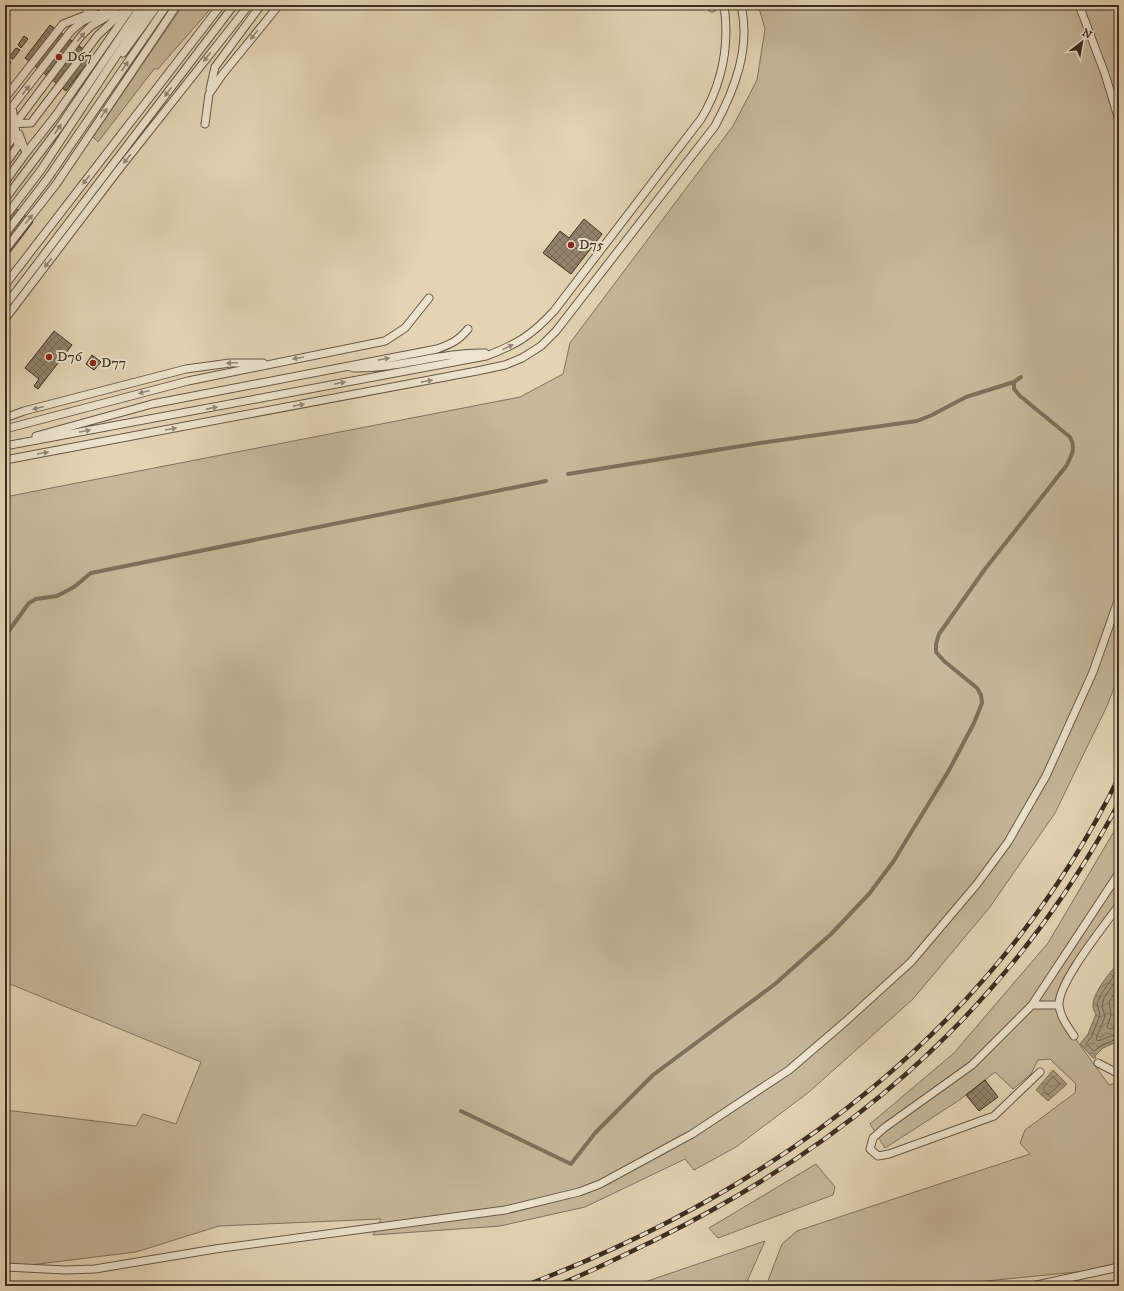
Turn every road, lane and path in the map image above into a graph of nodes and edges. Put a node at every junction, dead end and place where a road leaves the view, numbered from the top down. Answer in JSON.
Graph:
{"nodes":[{"id":1,"x":98,"y":5,"type":"edge"},
{"id":2,"x":118,"y":5,"type":"edge"},
{"id":3,"x":122,"y":5,"type":"edge"},
{"id":4,"x":126,"y":5,"type":"edge"},
{"id":5,"x":132,"y":5,"type":"edge"},
{"id":6,"x":142,"y":5,"type":"edge"},
{"id":7,"x":150,"y":5,"type":"edge"},
{"id":8,"x":158,"y":5,"type":"edge"},
{"id":9,"x":167,"y":5,"type":"edge"},
{"id":10,"x":177,"y":5,"type":"edge"},
{"id":11,"x":221,"y":5,"type":"edge"},
{"id":12,"x":234,"y":5,"type":"edge"},
{"id":13,"x":249,"y":5,"type":"edge"},
{"id":14,"x":261,"y":5,"type":"edge"},
{"id":15,"x":279,"y":5,"type":"edge"},
{"id":16,"x":724,"y":5,"type":"edge"},
{"id":17,"x":741,"y":5,"type":"edge"},
{"id":18,"x":1079,"y":5,"type":"edge"},
{"id":19,"x":80,"y":16,"type":"junction"},
{"id":20,"x":219,"y":41,"type":"junction"},
{"id":21,"x":209,"y":94,"type":"junction"},
{"id":22,"x":5,"y":98,"type":"edge"},
{"id":23,"x":5,"y":102,"type":"edge"},
{"id":24,"x":1119,"y":120,"type":"edge"},
{"id":25,"x":5,"y":124,"type":"edge"},
{"id":26,"x":15,"y":124,"type":"junction"},
{"id":27,"x":205,"y":124,"type":"dead end"},
{"id":28,"x":5,"y":128,"type":"edge"},
{"id":29,"x":5,"y":134,"type":"edge"},
{"id":30,"x":5,"y":148,"type":"edge"},
{"id":31,"x":26,"y":153,"type":"junction"},
{"id":32,"x":5,"y":164,"type":"edge"},
{"id":33,"x":112,"y":164,"type":"junction"},
{"id":34,"x":43,"y":166,"type":"junction"},
{"id":35,"x":5,"y":182,"type":"edge"},
{"id":36,"x":5,"y":199,"type":"edge"},
{"id":37,"x":5,"y":217,"type":"edge"},
{"id":38,"x":5,"y":234,"type":"edge"},
{"id":39,"x":5,"y":250,"type":"edge"},
{"id":40,"x":5,"y":285,"type":"edge"},
{"id":41,"x":429,"y":298,"type":"dead end"},
{"id":42,"x":5,"y":300,"type":"edge"},
{"id":43,"x":5,"y":306,"type":"edge"},
{"id":44,"x":5,"y":319,"type":"edge"},
{"id":45,"x":468,"y":329,"type":"dead end"},
{"id":46,"x":494,"y":353,"type":"junction"},
{"id":47,"x":271,"y":363,"type":"junction"},
{"id":48,"x":339,"y":367,"type":"junction"},
{"id":49,"x":5,"y":418,"type":"edge"},
{"id":50,"x":5,"y":429,"type":"edge"},
{"id":51,"x":5,"y":446,"type":"edge"},
{"id":52,"x":5,"y":460,"type":"edge"},
{"id":53,"x":1119,"y":598,"type":"edge"},
{"id":54,"x":1119,"y":873,"type":"edge"},
{"id":55,"x":1119,"y":905,"type":"edge"},
{"id":56,"x":1032,"y":1005,"type":"junction"},
{"id":57,"x":1059,"y":1005,"type":"junction"},
{"id":58,"x":1074,"y":1036,"type":"dead end"},
{"id":59,"x":1098,"y":1063,"type":"dead end"},
{"id":60,"x":1040,"y":1072,"type":"dead end"},
{"id":61,"x":1119,"y":1074,"type":"edge"},
{"id":62,"x":5,"y":1266,"type":"edge"},
{"id":63,"x":1119,"y":1267,"type":"edge"},
{"id":64,"x":1032,"y":1286,"type":"edge"}],
"edges":[{"from":1,"to":19,"type":"lane"},
{"from":2,"to":19,"type":"lane"},
{"from":26,"to":3,"type":"lane","one_way":true},
{"from":26,"to":4,"type":"lane","one_way":true},
{"from":5,"to":26,"type":"lane"},
{"from":5,"to":31,"type":"lane"},
{"from":36,"to":6,"type":"lane","one_way":true},
{"from":7,"to":34,"type":"lane"},
{"from":8,"to":34,"type":"lane"},
{"from":38,"to":9,"type":"lane","one_way":true},
{"from":39,"to":10,"type":"lane","one_way":true},
{"from":11,"to":40,"type":"lane","one_way":true},
{"from":12,"to":33,"type":"lane","one_way":true},
{"from":13,"to":20,"type":"lane"},
{"from":14,"to":20,"type":"lane"},
{"from":14,"to":21,"type":"lane"},
{"from":15,"to":21,"type":"lane","one_way":true},
{"from":46,"to":16,"type":"lane","one_way":true},
{"from":52,"to":17,"type":"lane","one_way":true},
{"from":18,"to":24,"type":"lane"},
{"from":19,"to":22,"type":"lane"},
{"from":20,"to":44,"type":"lane","one_way":true},
{"from":21,"to":27,"type":"lane"},
{"from":23,"to":26,"type":"lane"},
{"from":25,"to":26,"type":"lane"},
{"from":26,"to":28,"type":"lane"},
{"from":26,"to":29,"type":"lane"},
{"from":26,"to":30,"type":"lane"},
{"from":26,"to":31,"type":"lane"},
{"from":26,"to":32,"type":"lane"},
{"from":31,"to":35,"type":"lane"},
{"from":33,"to":42,"type":"lane"},
{"from":33,"to":43,"type":"lane"},
{"from":34,"to":37,"type":"lane"},
{"from":41,"to":47,"type":"lane","one_way":true},
{"from":48,"to":45,"type":"lane","one_way":true},
{"from":46,"to":48,"type":"lane"},
{"from":51,"to":46,"type":"lane","one_way":true},
{"from":47,"to":49,"type":"lane","one_way":true},
{"from":47,"to":50,"type":"lane","one_way":true},
{"from":48,"to":51,"type":"lane"},
{"from":53,"to":62,"type":"lane"},
{"from":54,"to":56,"type":"lane"},
{"from":55,"to":57,"type":"lane"},
{"from":56,"to":57,"type":"lane"},
{"from":56,"to":60,"type":"lane"},
{"from":57,"to":58,"type":"lane"},
{"from":59,"to":61,"type":"lane"},
{"from":63,"to":64,"type":"lane"}]}
